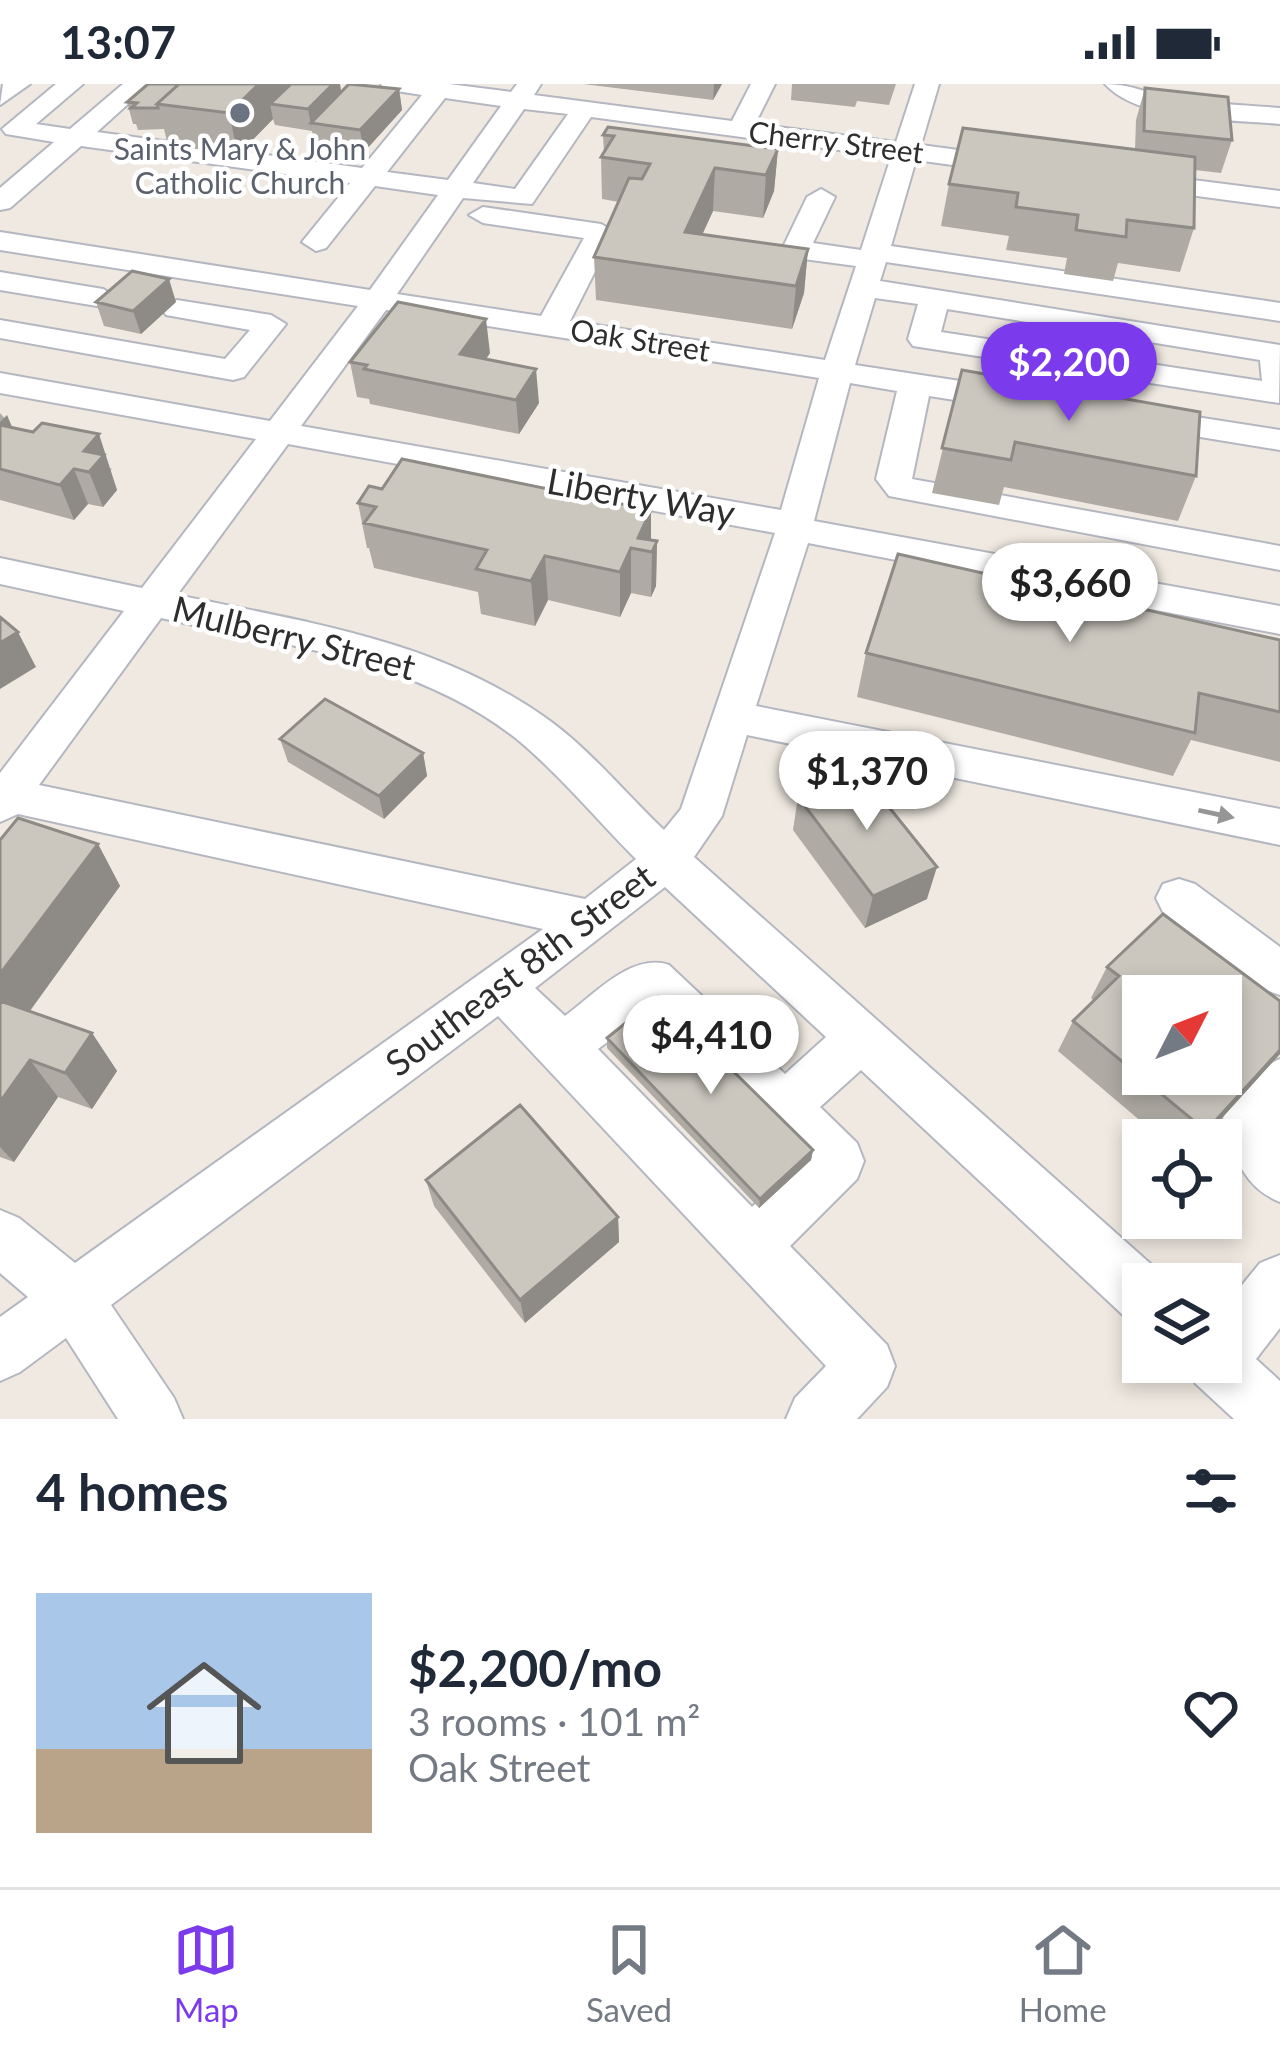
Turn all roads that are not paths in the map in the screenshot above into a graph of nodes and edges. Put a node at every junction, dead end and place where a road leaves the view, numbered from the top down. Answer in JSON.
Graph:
{"nodes":[{"id":1,"x":18,"y":84,"type":"edge"},
{"id":2,"x":71,"y":84,"type":"edge"},
{"id":3,"x":138,"y":84,"type":"edge"},
{"id":4,"x":393,"y":84,"type":"edge"},
{"id":5,"x":763,"y":84,"type":"edge"},
{"id":6,"x":927,"y":84,"type":"edge"},
{"id":7,"x":1118,"y":84,"type":"edge"},
{"id":8,"x":439,"y":89,"type":"junction"},
{"id":9,"x":523,"y":92,"type":"edge"},
{"id":10,"x":0,"y":98,"type":"edge"},
{"id":11,"x":584,"y":109,"type":"junction"},
{"id":12,"x":1280,"y":116,"type":"edge"},
{"id":13,"x":644,"y":117,"type":"junction"},
{"id":14,"x":740,"y":130,"type":"junction"},
{"id":15,"x":74,"y":138,"type":"junction"},
{"id":16,"x":805,"y":139,"type":"junction"},
{"id":17,"x":646,"y":147,"type":"edge"},
{"id":18,"x":908,"y":152,"type":"junction"},
{"id":19,"x":782,"y":162,"type":"edge"},
{"id":20,"x":1047,"y":169,"type":"edge"},
{"id":21,"x":372,"y":177,"type":"junction"},
{"id":22,"x":1117,"y":178,"type":"edge"},
{"id":23,"x":821,"y":197,"type":"dead end"},
{"id":24,"x":449,"y":199,"type":"junction"},
{"id":25,"x":1280,"y":199,"type":"edge"},
{"id":26,"x":0,"y":202,"type":"edge"},
{"id":27,"x":0,"y":241,"type":"edge"},
{"id":28,"x":316,"y":242,"type":"dead end"},
{"id":29,"x":100,"y":247,"type":"junction"},
{"id":30,"x":245,"y":249,"type":"dead end"},
{"id":31,"x":871,"y":266,"type":"junction"},
{"id":32,"x":223,"y":276,"type":"junction"},
{"id":33,"x":0,"y":281,"type":"edge"},
{"id":34,"x":934,"y":299,"type":"junction"},
{"id":35,"x":379,"y":300,"type":"junction"},
{"id":36,"x":177,"y":309,"type":"dead end"},
{"id":37,"x":1280,"y":312,"type":"edge"},
{"id":38,"x":1100,"y":324,"type":"junction"},
{"id":39,"x":551,"y":327,"type":"junction"},
{"id":40,"x":14,"y":331,"type":"edge"},
{"id":41,"x":1278,"y":353,"type":"edge"},
{"id":42,"x":0,"y":359,"type":"edge"},
{"id":43,"x":836,"y":372,"type":"junction"},
{"id":44,"x":0,"y":383,"type":"edge"},
{"id":45,"x":915,"y":384,"type":"junction"},
{"id":46,"x":1099,"y":389,"type":"junction"},
{"id":47,"x":1045,"y":404,"type":"edge"},
{"id":48,"x":279,"y":433,"type":"junction"},
{"id":49,"x":1280,"y":440,"type":"edge"},
{"id":50,"x":794,"y":529,"type":"junction"},
{"id":51,"x":1280,"y":558,"type":"edge"},
{"id":52,"x":0,"y":571,"type":"edge"},
{"id":53,"x":152,"y":602,"type":"junction"},
{"id":54,"x":1280,"y":620,"type":"edge"},
{"id":55,"x":732,"y":717,"type":"junction"},
{"id":56,"x":4,"y":800,"type":"edge"},
{"id":57,"x":1280,"y":827,"type":"edge"},
{"id":58,"x":666,"y":860,"type":"junction"},
{"id":59,"x":1179,"y":898,"type":"dead end"},
{"id":60,"x":593,"y":920,"type":"junction"},
{"id":61,"x":1280,"y":974,"type":"edge"},
{"id":62,"x":501,"y":987,"type":"junction"},
{"id":63,"x":861,"y":1038,"type":"junction"},
{"id":64,"x":563,"y":1048,"type":"junction"},
{"id":65,"x":1280,"y":1083,"type":"edge"},
{"id":66,"x":777,"y":1113,"type":"junction"},
{"id":67,"x":1280,"y":1176,"type":"edge"},
{"id":68,"x":0,"y":1237,"type":"edge"},
{"id":69,"x":751,"y":1245,"type":"junction"},
{"id":70,"x":1122,"y":1276,"type":"edge"},
{"id":71,"x":1280,"y":1283,"type":"edge"},
{"id":72,"x":74,"y":1298,"type":"junction"},
{"id":73,"x":1242,"y":1330,"type":"edge"},
{"id":74,"x":0,"y":1352,"type":"edge"},
{"id":75,"x":1242,"y":1383,"type":"edge"},
{"id":76,"x":153,"y":1419,"type":"edge"},
{"id":77,"x":817,"y":1419,"type":"edge"},
{"id":78,"x":1278,"y":1419,"type":"edge"}],
"edges":[{"from":1,"to":10,"type":"street"},
{"from":2,"to":15,"type":"street"},
{"from":3,"to":15,"type":"street"},
{"from":4,"to":8,"type":"street","name":"Cherry Street"},
{"from":5,"to":14,"type":"street"},
{"from":6,"to":18,"type":"street","name":"Southeast 8th Street"},
{"from":7,"to":12,"type":"street"},
{"from":8,"to":9,"type":"street","name":"Cherry Street"},
{"from":8,"to":21,"type":"street"},
{"from":9,"to":11,"type":"street","name":"Cherry Street"},
{"from":9,"to":24,"type":"street"},
{"from":11,"to":13,"type":"street","name":"Cherry Street"},
{"from":11,"to":24,"type":"street"},
{"from":13,"to":14,"type":"street","name":"Cherry Street"},
{"from":13,"to":17,"type":"street"},
{"from":14,"to":16,"type":"street","name":"Cherry Street"},
{"from":15,"to":21,"type":"street"},
{"from":15,"to":26,"type":"street"},
{"from":16,"to":18,"type":"street","name":"Cherry Street"},
{"from":16,"to":19,"type":"street"},
{"from":18,"to":20,"type":"street","name":"Cherry Street"},
{"from":18,"to":31,"type":"street","name":"Southeast 8th Street"},
{"from":21,"to":24,"type":"street"},
{"from":21,"to":28,"type":"street"},
{"from":22,"to":25,"type":"street"},
{"from":23,"to":31,"type":"street"},
{"from":24,"to":35,"type":"street"},
{"from":24,"to":39,"type":"street"},
{"from":27,"to":29,"type":"street","name":"Oak Street"},
{"from":29,"to":32,"type":"street","name":"Oak Street"},
{"from":29,"to":33,"type":"street"},
{"from":30,"to":32,"type":"street"},
{"from":31,"to":34,"type":"street"},
{"from":31,"to":37,"type":"street"},
{"from":31,"to":43,"type":"street","name":"Southeast 8th Street"},
{"from":32,"to":35,"type":"street","name":"Oak Street"},
{"from":34,"to":38,"type":"street"},
{"from":34,"to":46,"type":"street"},
{"from":35,"to":39,"type":"street","name":"Oak Street"},
{"from":35,"to":48,"type":"street"},
{"from":36,"to":40,"type":"street"},
{"from":38,"to":41,"type":"street"},
{"from":38,"to":46,"type":"street"},
{"from":39,"to":43,"type":"street","name":"Oak Street"},
{"from":40,"to":42,"type":"street"},
{"from":41,"to":46,"type":"street"},
{"from":43,"to":45,"type":"street","name":"Oak Street"},
{"from":43,"to":50,"type":"street","name":"Southeast 8th Street"},
{"from":44,"to":48,"type":"street","name":"Liberty Way"},
{"from":45,"to":47,"type":"street","name":"Oak Street"},
{"from":45,"to":51,"type":"street"},
{"from":46,"to":49,"type":"street"},
{"from":48,"to":50,"type":"street","name":"Liberty Way"},
{"from":48,"to":53,"type":"street"},
{"from":50,"to":54,"type":"street","name":"Liberty Way"},
{"from":50,"to":55,"type":"street","name":"Southeast 8th Street"},
{"from":52,"to":53,"type":"street","name":"Mulberry Street"},
{"from":53,"to":56,"type":"street"},
{"from":53,"to":58,"type":"street","name":"Mulberry Street"},
{"from":55,"to":57,"type":"street","one_way":true},
{"from":55,"to":58,"type":"street","name":"Southeast 8th Street"},
{"from":56,"to":60,"type":"street"},
{"from":58,"to":60,"type":"street","name":"Southeast 8th Street"},
{"from":58,"to":63,"type":"street","name":"Mulberry Street"},
{"from":59,"to":61,"type":"street"},
{"from":60,"to":62,"type":"street","name":"Southeast 8th Street"},
{"from":62,"to":64,"type":"street"},
{"from":62,"to":72,"type":"street","name":"Southeast 8th Street"},
{"from":63,"to":66,"type":"street"},
{"from":63,"to":70,"type":"street","name":"Mulberry Street"},
{"from":64,"to":66,"type":"street"},
{"from":64,"to":69,"type":"street"},
{"from":65,"to":67,"type":"street"},
{"from":66,"to":69,"type":"street"},
{"from":68,"to":72,"type":"street"},
{"from":69,"to":77,"type":"street"},
{"from":71,"to":73,"type":"street"},
{"from":72,"to":74,"type":"street","name":"Southeast 8th Street"},
{"from":72,"to":76,"type":"street"},
{"from":75,"to":78,"type":"street"}]}
